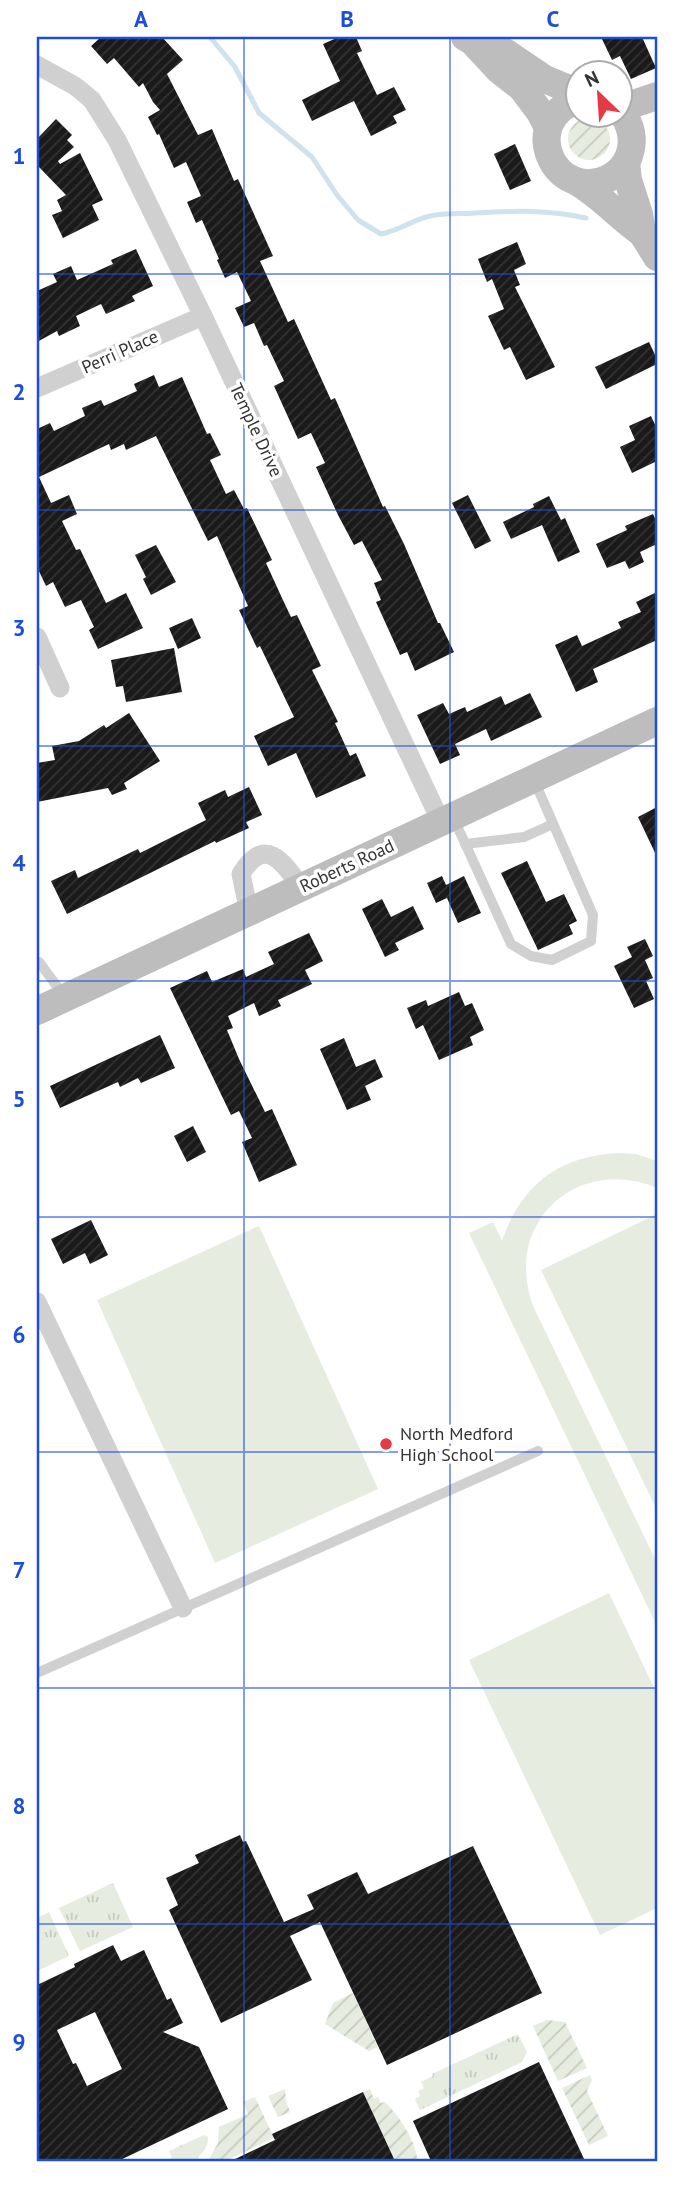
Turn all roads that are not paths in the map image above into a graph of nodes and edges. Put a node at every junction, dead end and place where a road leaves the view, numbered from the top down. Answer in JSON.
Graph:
{"nodes":[{"id":1,"x":468,"y":39,"type":"edge"},
{"id":2,"x":37,"y":65,"type":"edge"},
{"id":3,"x":564,"y":87,"type":"edge"},
{"id":4,"x":657,"y":96,"type":"edge"},
{"id":5,"x":634,"y":104,"type":"edge"},
{"id":6,"x":564,"y":106,"type":"edge"},
{"id":7,"x":657,"y":117,"type":"edge"},
{"id":8,"x":548,"y":128,"type":"junction"},
{"id":9,"x":631,"y":130,"type":"edge"},
{"id":10,"x":629,"y":151,"type":"junction"},
{"id":11,"x":578,"y":182,"type":"junction"},
{"id":12,"x":642,"y":233,"type":"junction"},
{"id":13,"x":657,"y":257,"type":"edge"},
{"id":14,"x":203,"y":316,"type":"junction"},
{"id":15,"x":37,"y":388,"type":"edge"},
{"id":16,"x":37,"y":637,"type":"edge"},
{"id":17,"x":60,"y":688,"type":"dead end"},
{"id":18,"x":657,"y":721,"type":"edge"},
{"id":19,"x":534,"y":779,"type":"junction"},
{"id":20,"x":447,"y":820,"type":"junction"},
{"id":21,"x":553,"y":824,"type":"junction"},
{"id":22,"x":465,"y":844,"type":"junction"},
{"id":23,"x":301,"y":887,"type":"junction"},
{"id":24,"x":249,"y":912,"type":"junction"},
{"id":25,"x":37,"y":962,"type":"edge"},
{"id":26,"x":65,"y":997,"type":"junction"},
{"id":27,"x":37,"y":1011,"type":"edge"},
{"id":28,"x":37,"y":1302,"type":"edge"},
{"id":29,"x":538,"y":1451,"type":"dead end"},
{"id":30,"x":183,"y":1608,"type":"junction"},
{"id":31,"x":37,"y":1673,"type":"edge"}],
"edges":[{"from":1,"to":3,"type":"street"},
{"from":1,"to":8,"type":"street"},
{"from":2,"to":14,"type":"street","name":"Temple Drive"},
{"from":4,"to":5,"type":"street"},
{"from":6,"to":8,"type":"street"},
{"from":7,"to":10,"type":"street"},
{"from":8,"to":11,"type":"street"},
{"from":9,"to":10,"type":"street"},
{"from":10,"to":11,"type":"street"},
{"from":10,"to":12,"type":"street"},
{"from":11,"to":12,"type":"street"},
{"from":12,"to":13,"type":"street"},
{"from":14,"to":15,"type":"street","name":"Perri Place"},
{"from":14,"to":20,"type":"street","name":"Temple Drive"},
{"from":16,"to":17,"type":"street"},
{"from":18,"to":19,"type":"street","name":"Roberts Road"},
{"from":19,"to":20,"type":"street","name":"Roberts Road"},
{"from":19,"to":21,"type":"lane"},
{"from":20,"to":22,"type":"lane"},
{"from":20,"to":23,"type":"street","name":"Roberts Road"},
{"from":21,"to":22,"type":"lane"},
{"from":21,"to":22,"type":"lane"},
{"from":23,"to":24,"type":"street","name":"Roberts Road"},
{"from":23,"to":24,"type":"street"},
{"from":24,"to":26,"type":"street","name":"Roberts Road"},
{"from":25,"to":26,"type":"lane"},
{"from":26,"to":27,"type":"street","name":"Roberts Road"},
{"from":28,"to":30,"type":"street"},
{"from":29,"to":30,"type":"lane"},
{"from":30,"to":31,"type":"lane"}]}
